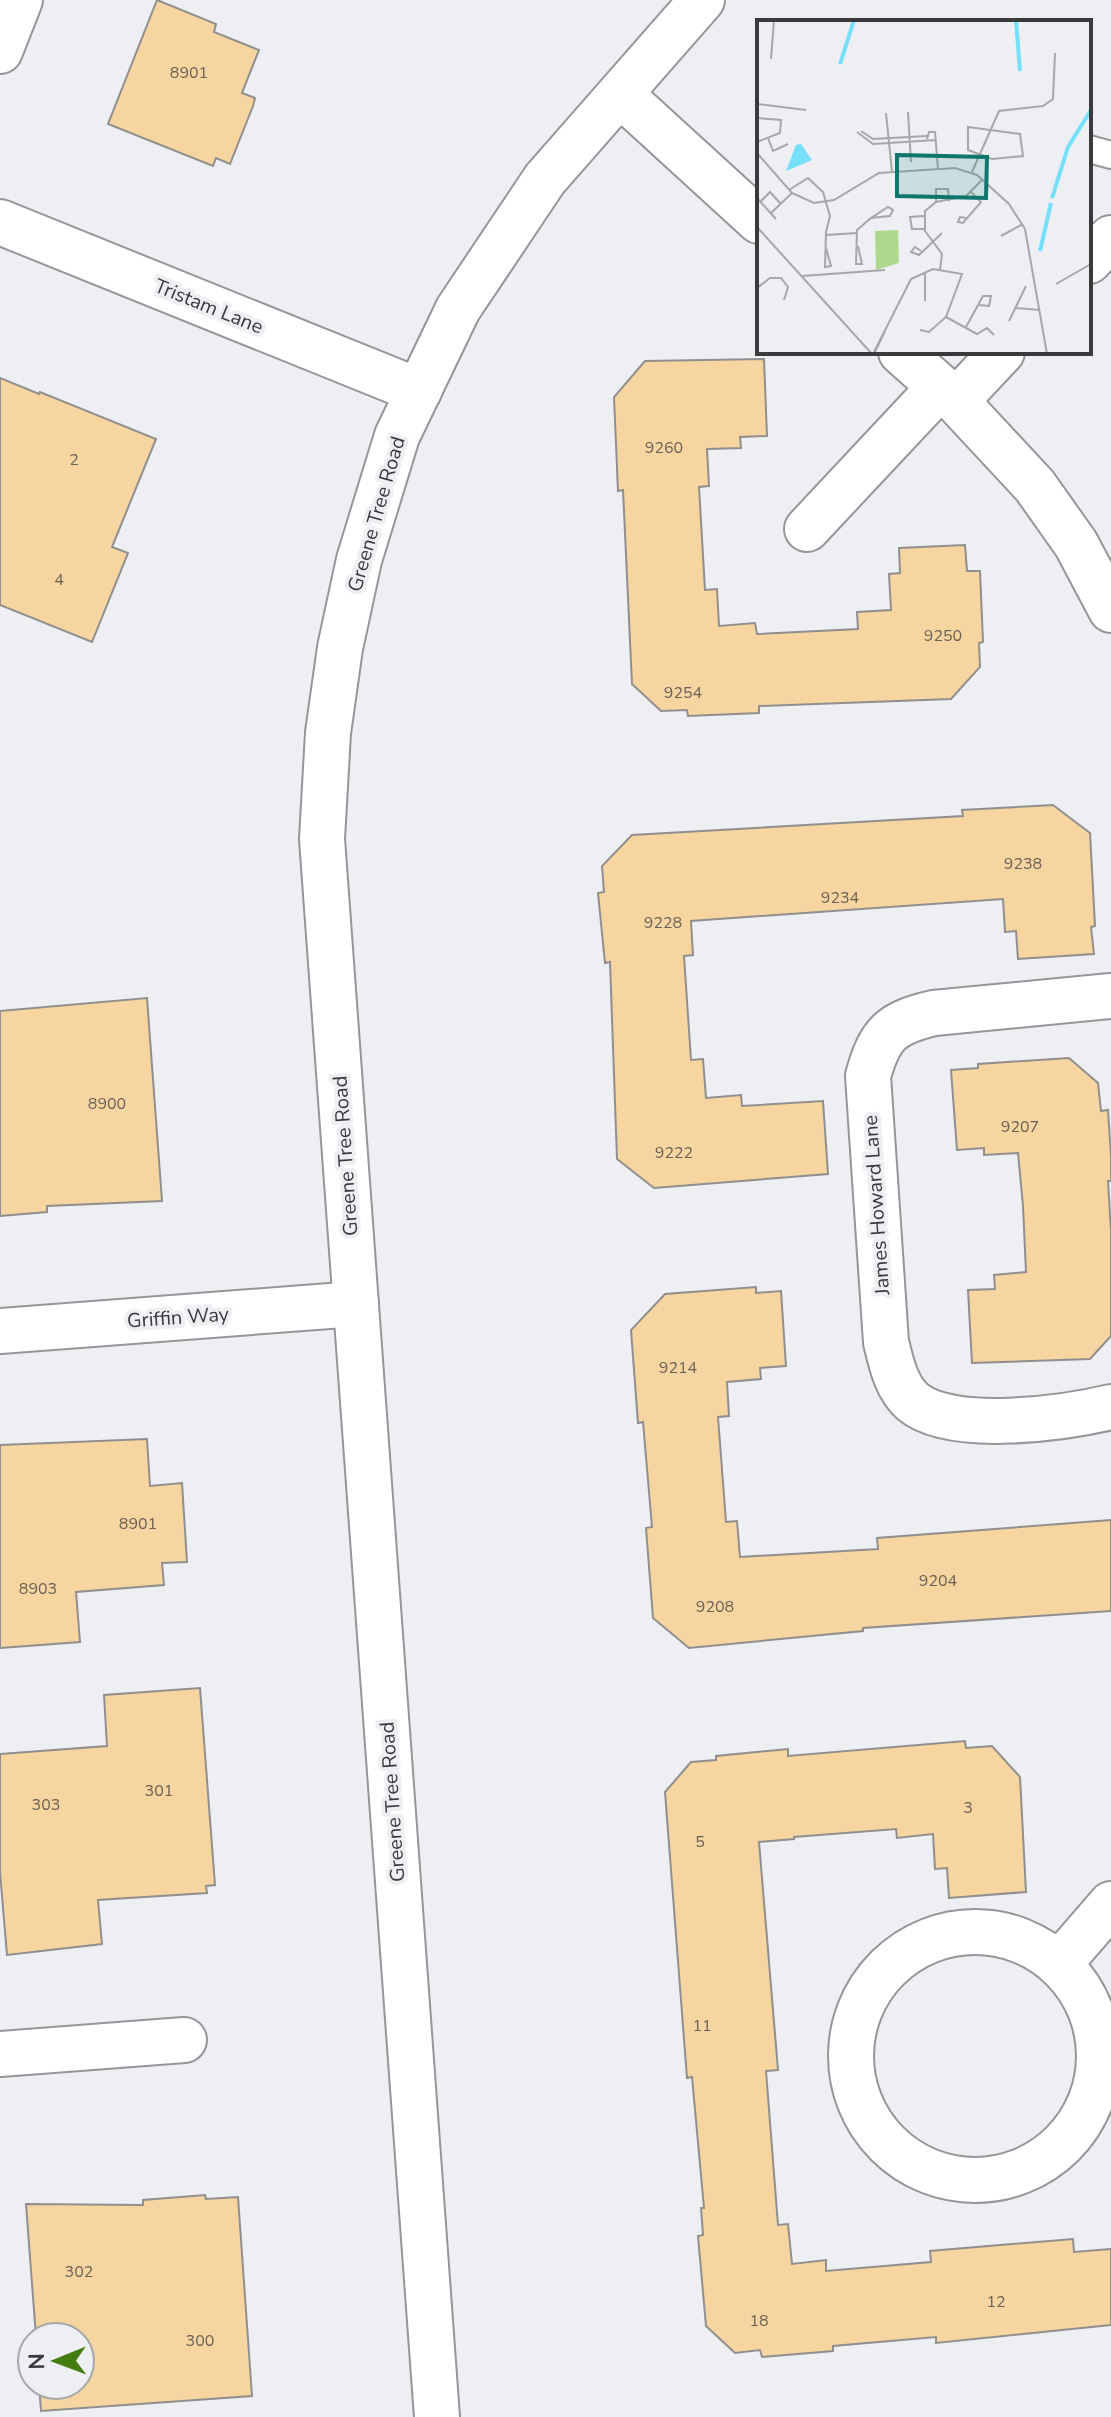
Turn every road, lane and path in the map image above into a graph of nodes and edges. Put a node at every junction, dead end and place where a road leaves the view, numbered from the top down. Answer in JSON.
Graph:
{"nodes":[{"id":1,"x":20,"y":0,"type":"edge"},
{"id":2,"x":702,"y":0,"type":"edge"},
{"id":3,"x":0,"y":51,"type":"edge"},
{"id":4,"x":620,"y":94,"type":"junction"},
{"id":5,"x":1091,"y":150,"type":"edge"},
{"id":6,"x":1111,"y":155,"type":"edge"},
{"id":7,"x":757,"y":219,"type":"edge"},
{"id":8,"x":0,"y":222,"type":"edge"},
{"id":9,"x":1111,"y":238,"type":"edge"},
{"id":10,"x":1091,"y":259,"type":"edge"},
{"id":11,"x":903,"y":354,"type":"edge"},
{"id":12,"x":999,"y":354,"type":"edge"},
{"id":13,"x":419,"y":391,"type":"junction"},
{"id":14,"x":948,"y":394,"type":"junction"},
{"id":15,"x":807,"y":529,"type":"dead end"},
{"id":16,"x":1111,"y":610,"type":"edge"},
{"id":17,"x":1111,"y":996,"type":"edge"},
{"id":18,"x":356,"y":1304,"type":"junction"},
{"id":19,"x":0,"y":1331,"type":"edge"},
{"id":20,"x":1111,"y":1407,"type":"edge"},
{"id":21,"x":1111,"y":1904,"type":"edge"},
{"id":22,"x":1060,"y":1963,"type":"junction"},
{"id":23,"x":184,"y":2040,"type":"dead end"},
{"id":24,"x":0,"y":2054,"type":"edge"},
{"id":25,"x":437,"y":2417,"type":"edge"}],
"edges":[{"from":1,"to":3,"type":"street"},
{"from":2,"to":4,"type":"street","name":"Greene Tree Road"},
{"from":4,"to":7,"type":"street"},
{"from":4,"to":13,"type":"street","name":"Greene Tree Road"},
{"from":5,"to":6,"type":"lane"},
{"from":8,"to":13,"type":"street","name":"Tristam Lane"},
{"from":9,"to":10,"type":"street"},
{"from":11,"to":14,"type":"street"},
{"from":12,"to":14,"type":"street"},
{"from":13,"to":18,"type":"street","name":"Greene Tree Road"},
{"from":14,"to":15,"type":"street"},
{"from":14,"to":16,"type":"street"},
{"from":17,"to":20,"type":"street","name":"James Howard Lane"},
{"from":18,"to":19,"type":"street","name":"Griffin Way"},
{"from":18,"to":25,"type":"street","name":"Greene Tree Road"},
{"from":21,"to":22,"type":"street"},
{"from":22,"to":22,"type":"street"},
{"from":23,"to":24,"type":"street"}]}
